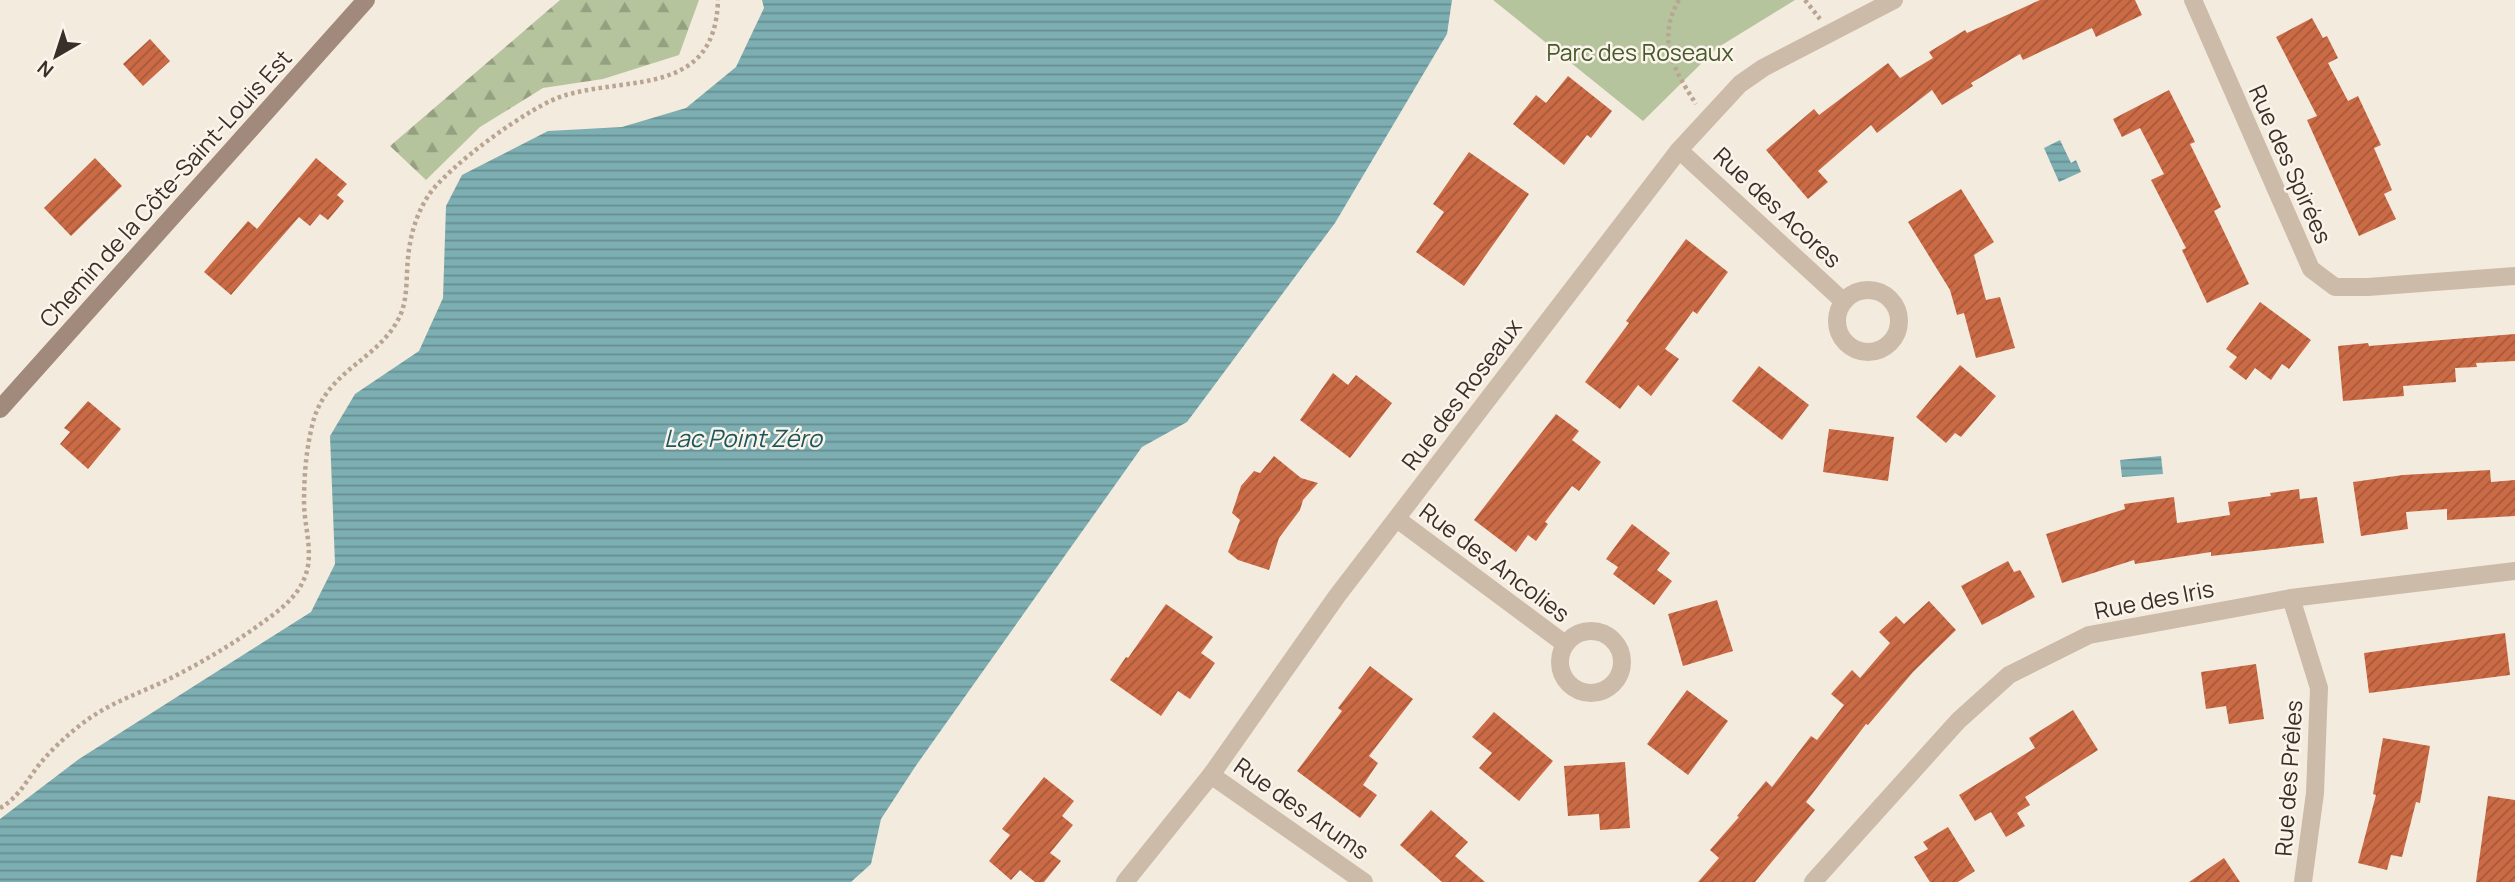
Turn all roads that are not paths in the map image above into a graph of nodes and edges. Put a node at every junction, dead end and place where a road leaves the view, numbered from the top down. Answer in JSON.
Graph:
{"nodes":[{"id":1,"x":366,"y":0,"type":"edge"},
{"id":2,"x":1894,"y":0,"type":"edge"},
{"id":3,"x":2193,"y":0,"type":"edge"},
{"id":4,"x":1679,"y":150,"type":"junction"},
{"id":5,"x":2515,"y":276,"type":"edge"},
{"id":6,"x":1843,"y":301,"type":"dead end"},
{"id":7,"x":0,"y":409,"type":"edge"},
{"id":8,"x":1396,"y":519,"type":"junction"},
{"id":9,"x":2515,"y":571,"type":"edge"},
{"id":10,"x":2291,"y":598,"type":"junction"},
{"id":11,"x":1565,"y":644,"type":"dead end"},
{"id":12,"x":1211,"y":775,"type":"junction"},
{"id":13,"x":1125,"y":882,"type":"edge"},
{"id":14,"x":1364,"y":882,"type":"edge"},
{"id":15,"x":1814,"y":882,"type":"edge"},
{"id":16,"x":2304,"y":882,"type":"edge"}],
"edges":[{"from":1,"to":7,"type":"street","name":"Chemin de la Côte-Saint-Louis Est"},
{"from":2,"to":4,"type":"street","name":"Rue des Roseaux"},
{"from":3,"to":5,"type":"street","name":"Rue des Spirées"},
{"from":4,"to":6,"type":"street","name":"Rue des Acores"},
{"from":4,"to":8,"type":"street","name":"Rue des Roseaux"},
{"from":8,"to":11,"type":"street","name":"Rue des Ancolies"},
{"from":8,"to":12,"type":"street","name":"Rue des Roseaux"},
{"from":9,"to":10,"type":"street","name":"Rue des Iris"},
{"from":10,"to":15,"type":"street","name":"Rue des Iris"},
{"from":10,"to":16,"type":"street","name":"Rue des Prêles"},
{"from":12,"to":13,"type":"street","name":"Rue des Roseaux"},
{"from":12,"to":14,"type":"street","name":"Rue des Arums"}]}
